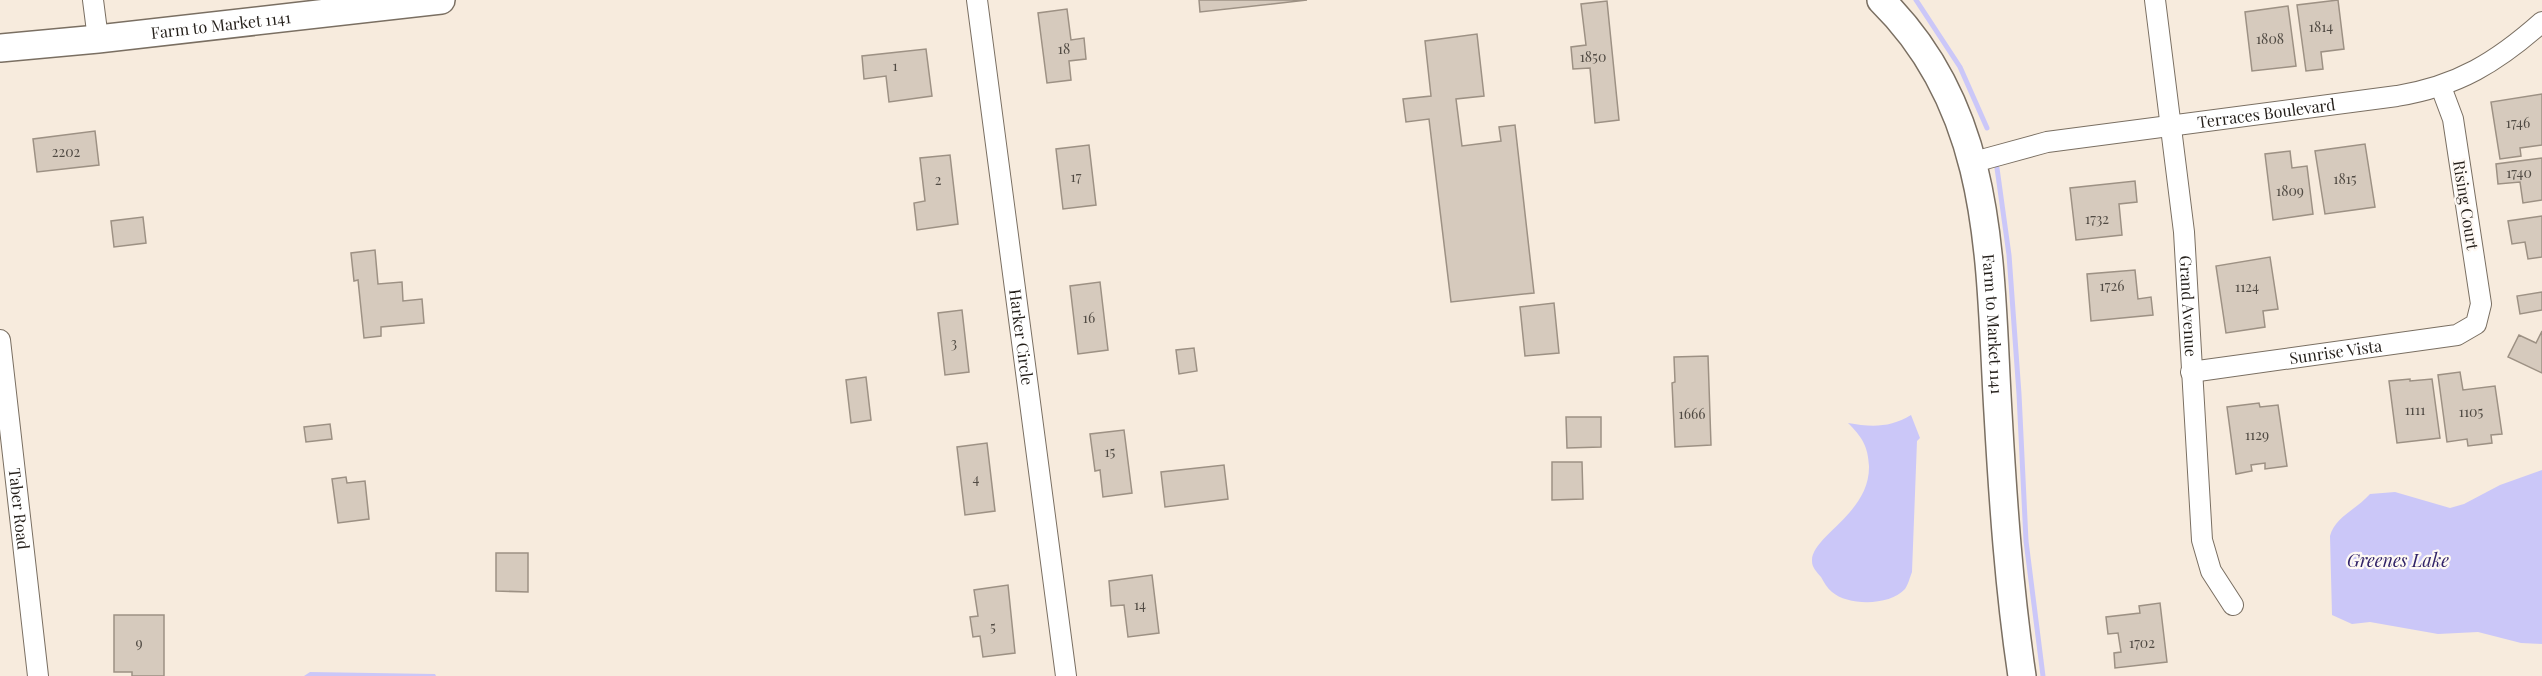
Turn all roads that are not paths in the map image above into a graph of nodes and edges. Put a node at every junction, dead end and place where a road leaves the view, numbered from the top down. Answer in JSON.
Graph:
{"nodes":[{"id":1,"x":93,"y":0,"type":"edge"},
{"id":2,"x":441,"y":0,"type":"edge"},
{"id":3,"x":977,"y":0,"type":"edge"},
{"id":4,"x":1881,"y":0,"type":"edge"},
{"id":5,"x":2155,"y":0,"type":"edge"},
{"id":6,"x":2542,"y":22,"type":"edge"},
{"id":7,"x":98,"y":39,"type":"junction"},
{"id":8,"x":0,"y":48,"type":"edge"},
{"id":9,"x":2441,"y":87,"type":"junction"},
{"id":10,"x":2170,"y":125,"type":"junction"},
{"id":11,"x":1974,"y":162,"type":"junction"},
{"id":12,"x":2476,"y":324,"type":"joint"},
{"id":13,"x":0,"y":340,"type":"edge"},
{"id":14,"x":2191,"y":372,"type":"junction"},
{"id":15,"x":2233,"y":604,"type":"dead end"},
{"id":16,"x":38,"y":676,"type":"edge"},
{"id":17,"x":1066,"y":676,"type":"edge"},
{"id":18,"x":2022,"y":676,"type":"edge"}],
"edges":[{"from":1,"to":7,"type":"street"},
{"from":2,"to":7,"type":"street","name":"Farm to Market 1141"},
{"from":3,"to":17,"type":"street","name":"Harker Circle"},
{"from":4,"to":11,"type":"street","name":"Farm to Market 1141"},
{"from":5,"to":10,"type":"street","name":"Grand Avenue"},
{"from":6,"to":9,"type":"street","name":"Terraces Boulevard"},
{"from":7,"to":8,"type":"street","name":"Farm to Market 1141"},
{"from":9,"to":10,"type":"street","name":"Terraces Boulevard"},
{"from":9,"to":12,"type":"street","name":"Rising Court"},
{"from":10,"to":11,"type":"street","name":"Terraces Boulevard"},
{"from":10,"to":14,"type":"street","name":"Grand Avenue"},
{"from":11,"to":18,"type":"street","name":"Farm to Market 1141"},
{"from":12,"to":14,"type":"street","name":"Sunrise Vista"},
{"from":13,"to":16,"type":"street","name":"Taber Road"},
{"from":14,"to":15,"type":"street","name":"Grand Avenue"}]}
